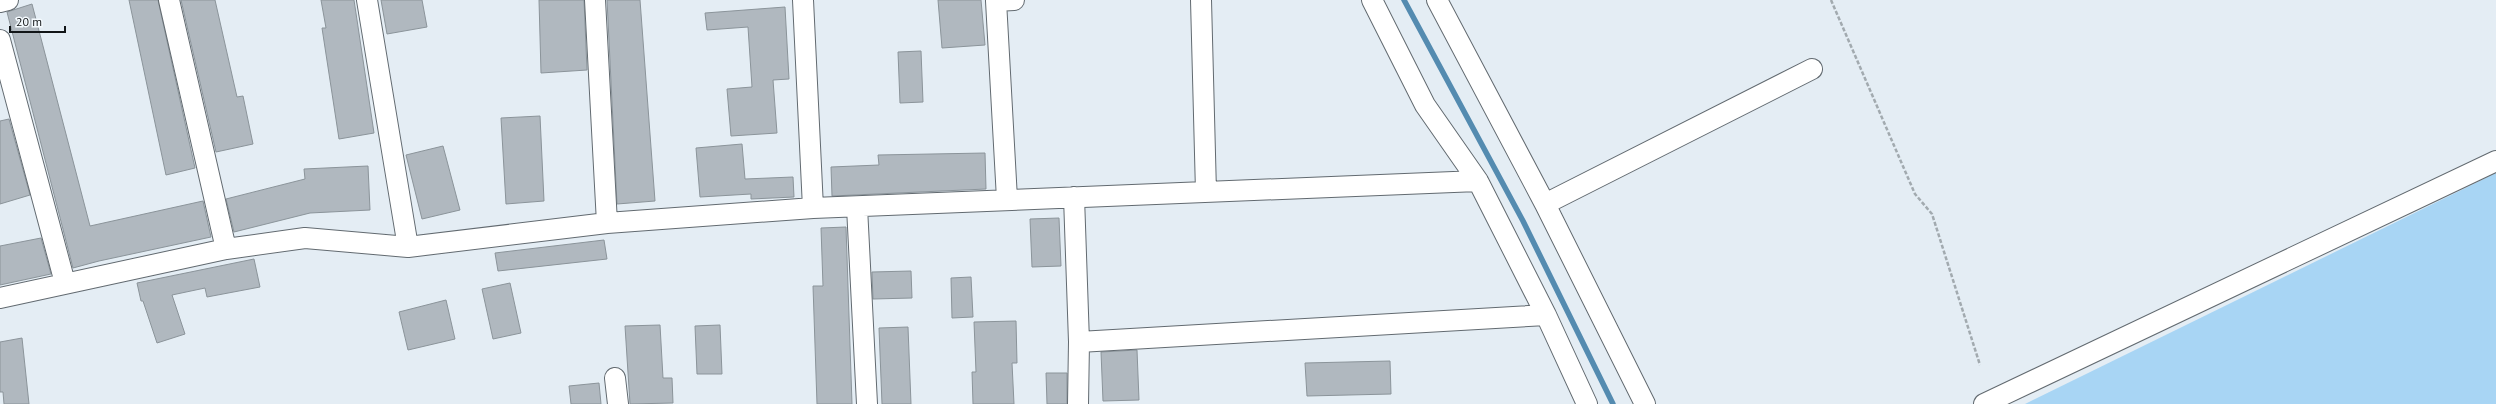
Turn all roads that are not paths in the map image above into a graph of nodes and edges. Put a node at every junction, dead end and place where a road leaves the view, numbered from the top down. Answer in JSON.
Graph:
{"nodes":[{"id":1,"x":8,"y":0,"type":"edge"},
{"id":2,"x":169,"y":0,"type":"edge"},
{"id":3,"x":367,"y":0,"type":"edge"},
{"id":4,"x":595,"y":0,"type":"edge"},
{"id":5,"x":803,"y":0,"type":"edge"},
{"id":6,"x":1014,"y":0,"type":"edge"},
{"id":7,"x":1201,"y":0,"type":"edge"},
{"id":8,"x":1372,"y":0,"type":"edge"},
{"id":9,"x":1436,"y":0,"type":"edge"},
{"id":10,"x":0,"y":2,"type":"edge"},
{"id":11,"x":0,"y":40,"type":"edge"},
{"id":12,"x":1812,"y":69,"type":"dead end"},
{"id":13,"x":2496,"y":161,"type":"edge"},
{"id":14,"x":1478,"y":181,"type":"junction"},
{"id":15,"x":1206,"y":192,"type":"junction"},
{"id":16,"x":1074,"y":197,"type":"junction"},
{"id":17,"x":1007,"y":199,"type":"junction"},
{"id":18,"x":1545,"y":204,"type":"junction"},
{"id":19,"x":857,"y":206,"type":"junction"},
{"id":20,"x":813,"y":208,"type":"junction"},
{"id":21,"x":607,"y":223,"type":"junction"},
{"id":22,"x":408,"y":247,"type":"junction"},
{"id":23,"x":226,"y":249,"type":"junction"},
{"id":24,"x":65,"y":283,"type":"junction"},
{"id":25,"x":0,"y":298,"type":"edge"},
{"id":26,"x":1546,"y":315,"type":"junction"},
{"id":27,"x":1079,"y":342,"type":"junction"},
{"id":28,"x":615,"y":378,"type":"dead end"},
{"id":29,"x":618,"y":404,"type":"edge"},
{"id":30,"x":867,"y":404,"type":"edge"},
{"id":31,"x":1078,"y":404,"type":"edge"},
{"id":32,"x":1587,"y":404,"type":"edge"},
{"id":33,"x":1645,"y":404,"type":"edge"},
{"id":34,"x":1984,"y":404,"type":"edge"}],
"edges":[{"from":1,"to":10,"type":"street"},
{"from":2,"to":23,"type":"street"},
{"from":3,"to":22,"type":"street"},
{"from":4,"to":21,"type":"street"},
{"from":5,"to":20,"type":"street"},
{"from":6,"to":17,"type":"street"},
{"from":7,"to":15,"type":"street"},
{"from":8,"to":14,"type":"street"},
{"from":9,"to":18,"type":"street"},
{"from":11,"to":24,"type":"street"},
{"from":12,"to":18,"type":"street"},
{"from":13,"to":34,"type":"street"},
{"from":14,"to":15,"type":"street"},
{"from":14,"to":26,"type":"street"},
{"from":15,"to":16,"type":"street"},
{"from":16,"to":17,"type":"street"},
{"from":16,"to":27,"type":"street"},
{"from":17,"to":19,"type":"street"},
{"from":18,"to":33,"type":"street"},
{"from":19,"to":20,"type":"street"},
{"from":19,"to":30,"type":"street"},
{"from":20,"to":21,"type":"street"},
{"from":21,"to":22,"type":"street"},
{"from":22,"to":23,"type":"street"},
{"from":23,"to":24,"type":"street"},
{"from":24,"to":25,"type":"street"},
{"from":26,"to":27,"type":"street"},
{"from":26,"to":32,"type":"street"},
{"from":27,"to":31,"type":"street"},
{"from":28,"to":29,"type":"street"}]}
